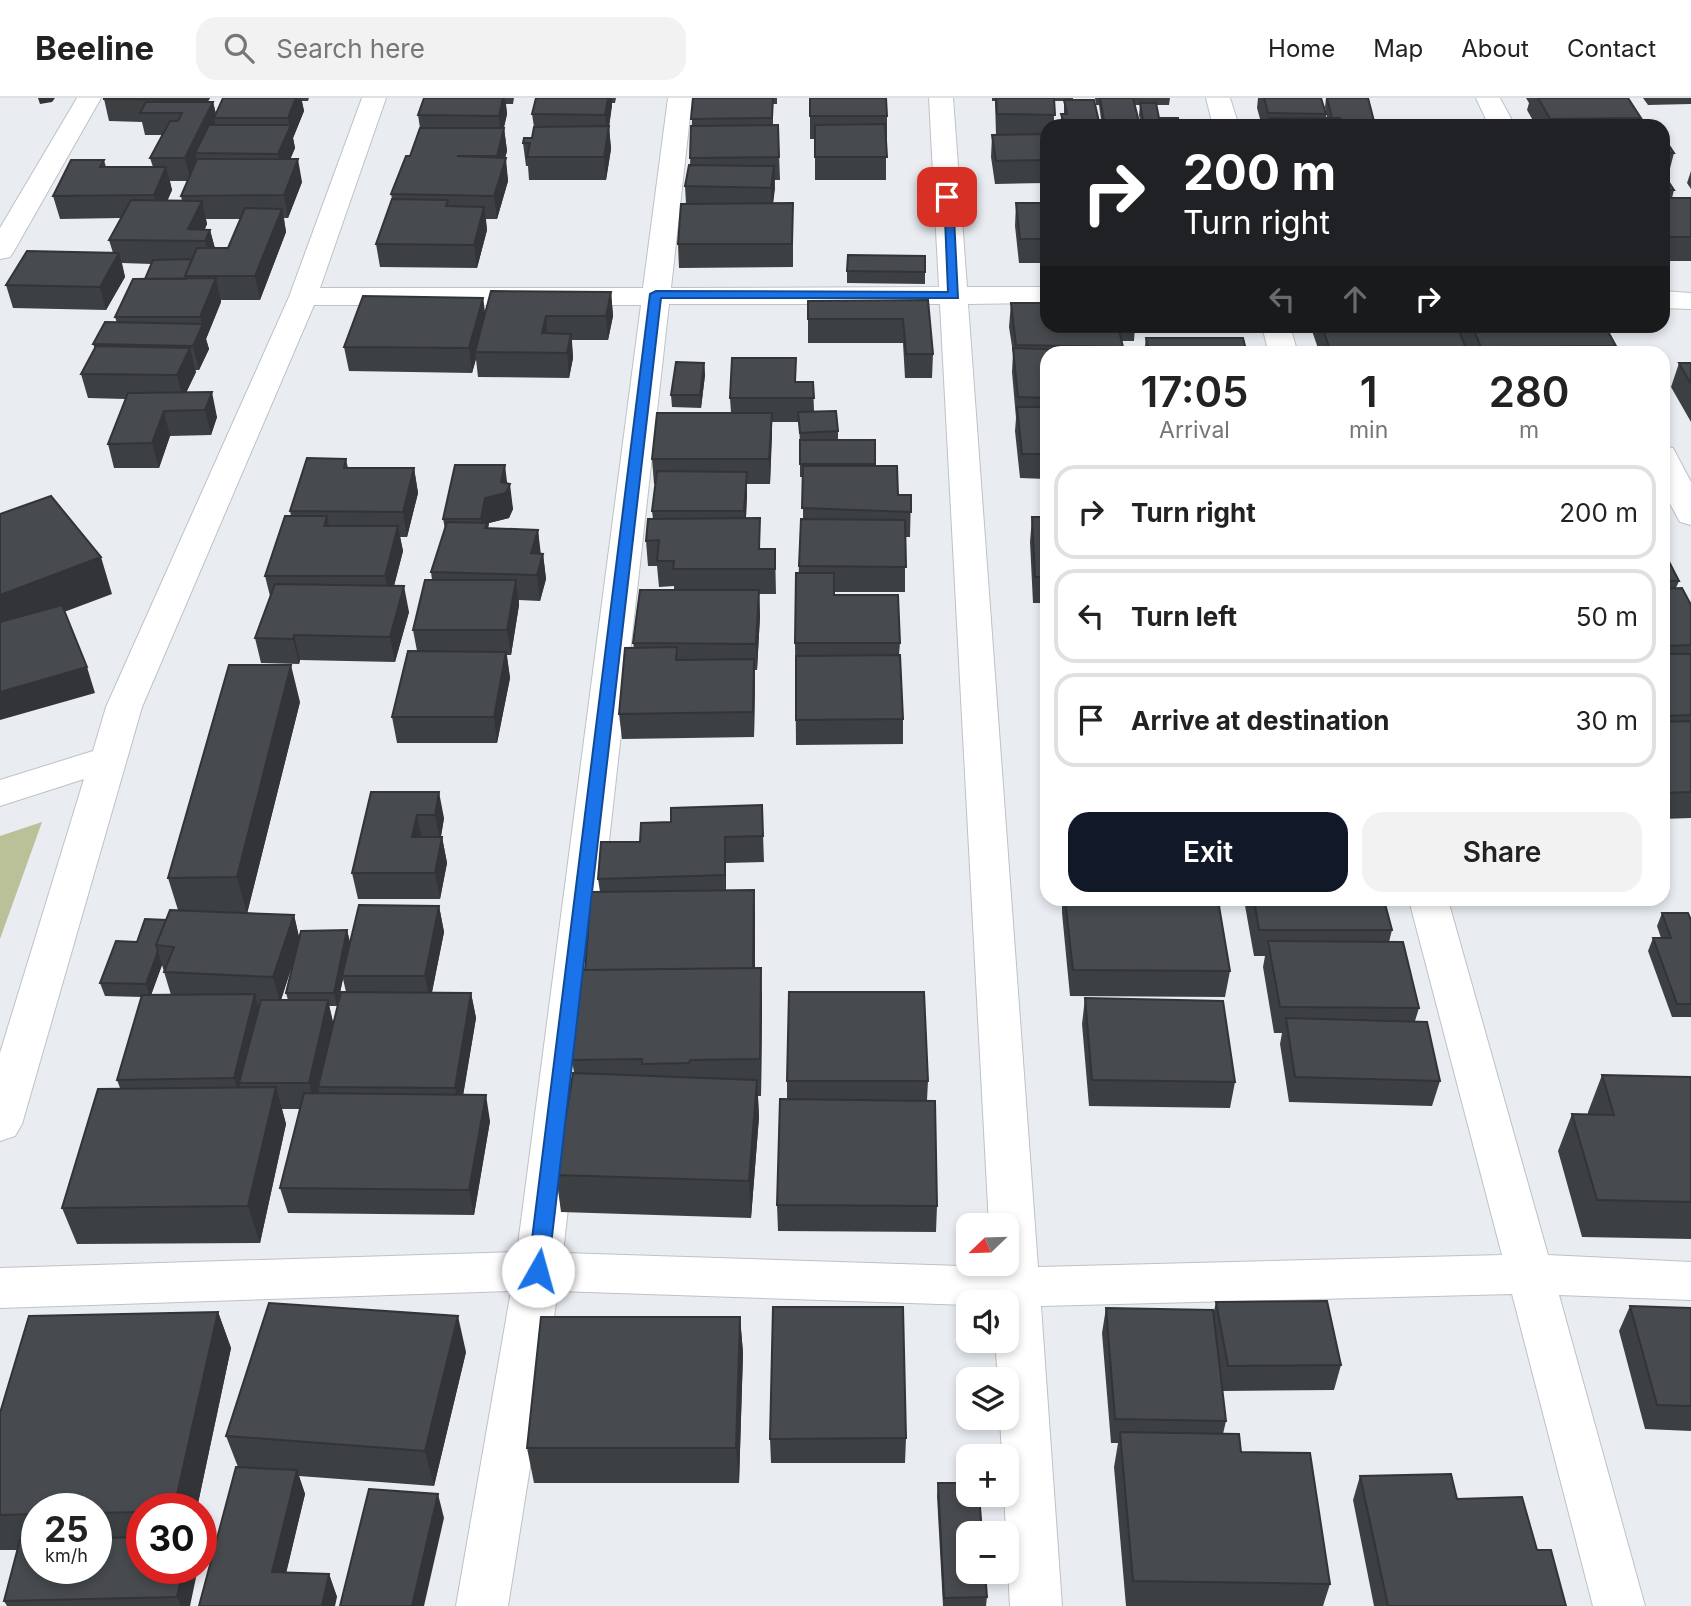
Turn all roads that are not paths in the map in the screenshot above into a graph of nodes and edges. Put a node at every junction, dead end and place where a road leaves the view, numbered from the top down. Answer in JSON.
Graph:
{"nodes":[{"id":1,"x":89,"y":98,"type":"edge"},
{"id":2,"x":374,"y":98,"type":"edge"},
{"id":3,"x":680,"y":98,"type":"edge"},
{"id":4,"x":941,"y":98,"type":"edge"},
{"id":5,"x":1219,"y":98,"type":"edge"},
{"id":6,"x":1488,"y":98,"type":"edge"},
{"id":7,"x":1224,"y":119,"type":"edge"},
{"id":8,"x":1498,"y":119,"type":"edge"},
{"id":9,"x":0,"y":251,"type":"edge"},
{"id":10,"x":656,"y":294,"type":"junction"},
{"id":11,"x":954,"y":295,"type":"junction"},
{"id":12,"x":1040,"y":295,"type":"edge"},
{"id":13,"x":303,"y":296,"type":"junction"},
{"id":14,"x":1670,"y":300,"type":"edge"},
{"id":15,"x":1691,"y":301,"type":"edge"},
{"id":16,"x":1670,"y":472,"type":"edge"},
{"id":17,"x":1691,"y":515,"type":"edge"},
{"id":18,"x":107,"y":759,"type":"junction"},
{"id":19,"x":0,"y":793,"type":"edge"},
{"id":20,"x":1431,"y":906,"type":"edge"},
{"id":21,"x":0,"y":1124,"type":"edge"},
{"id":22,"x":538,"y":1271,"type":"junction"},
{"id":23,"x":1529,"y":1274,"type":"junction"},
{"id":24,"x":1691,"y":1281,"type":"edge"},
{"id":25,"x":1015,"y":1287,"type":"junction"},
{"id":26,"x":0,"y":1288,"type":"edge"},
{"id":27,"x":482,"y":1606,"type":"edge"},
{"id":28,"x":1036,"y":1606,"type":"edge"},
{"id":29,"x":1619,"y":1606,"type":"edge"}],
"edges":[{"from":1,"to":9,"type":"street"},
{"from":2,"to":13,"type":"street"},
{"from":3,"to":10,"type":"street"},
{"from":4,"to":11,"type":"street"},
{"from":5,"to":7,"type":"street"},
{"from":6,"to":8,"type":"street"},
{"from":10,"to":11,"type":"street"},
{"from":10,"to":13,"type":"street"},
{"from":10,"to":22,"type":"street"},
{"from":11,"to":12,"type":"street"},
{"from":11,"to":25,"type":"street"},
{"from":13,"to":18,"type":"street"},
{"from":14,"to":15,"type":"street"},
{"from":16,"to":17,"type":"street"},
{"from":18,"to":19,"type":"street"},
{"from":18,"to":21,"type":"street"},
{"from":20,"to":23,"type":"street"},
{"from":22,"to":25,"type":"street"},
{"from":22,"to":26,"type":"street"},
{"from":22,"to":27,"type":"street"},
{"from":23,"to":24,"type":"street"},
{"from":23,"to":25,"type":"street"},
{"from":23,"to":29,"type":"street"},
{"from":25,"to":28,"type":"street"}]}
